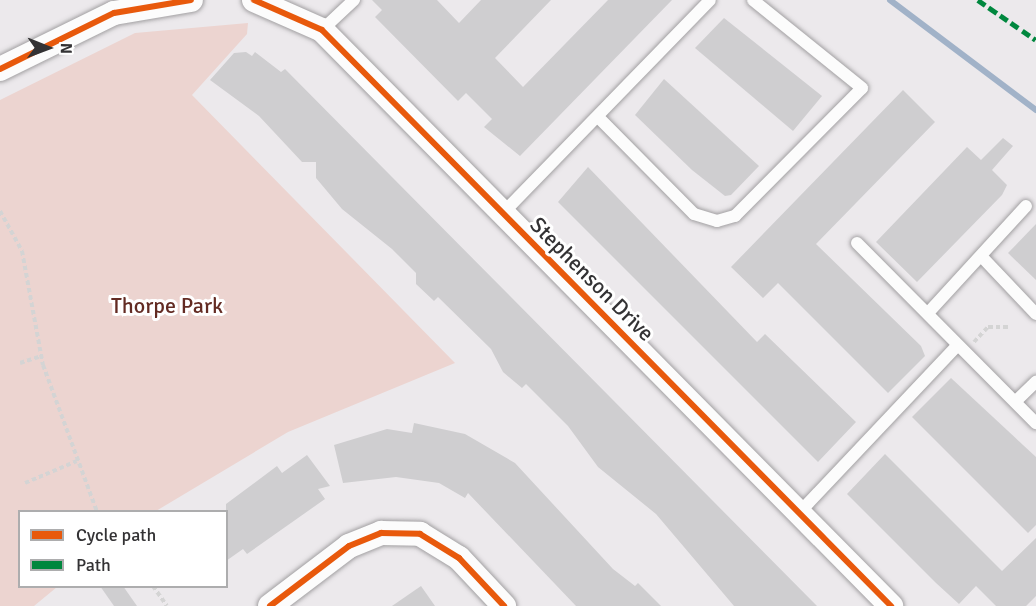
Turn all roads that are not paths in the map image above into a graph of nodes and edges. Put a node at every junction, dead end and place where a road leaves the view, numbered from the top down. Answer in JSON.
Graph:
{"nodes":[{"id":1,"x":191,"y":0,"type":"edge"},
{"id":2,"x":254,"y":0,"type":"edge"},
{"id":3,"x":354,"y":0,"type":"edge"},
{"id":4,"x":710,"y":0,"type":"edge"},
{"id":5,"x":753,"y":0,"type":"edge"},
{"id":6,"x":322,"y":30,"type":"junction"},
{"id":7,"x":0,"y":69,"type":"edge"},
{"id":8,"x":599,"y":118,"type":"junction"},
{"id":9,"x":1026,"y":206,"type":"dead end"},
{"id":10,"x":502,"y":214,"type":"junction"},
{"id":11,"x":857,"y":243,"type":"dead end"},
{"id":12,"x":983,"y":258,"type":"junction"},
{"id":13,"x":928,"y":313,"type":"junction"},
{"id":14,"x":1036,"y":314,"type":"edge"},
{"id":15,"x":960,"y":349,"type":"junction"},
{"id":16,"x":1036,"y":382,"type":"edge"},
{"id":17,"x":1016,"y":401,"type":"junction"},
{"id":18,"x":1036,"y":423,"type":"edge"},
{"id":19,"x":798,"y":514,"type":"junction"},
{"id":20,"x":270,"y":606,"type":"edge"},
{"id":21,"x":504,"y":606,"type":"edge"},
{"id":22,"x":891,"y":606,"type":"edge"}],
"edges":[{"from":1,"to":7,"type":"street"},
{"from":2,"to":6,"type":"street","name":"Stephenson Drive"},
{"from":3,"to":6,"type":"lane"},
{"from":4,"to":8,"type":"lane"},
{"from":5,"to":8,"type":"lane"},
{"from":6,"to":10,"type":"street","name":"Stephenson Drive"},
{"from":8,"to":10,"type":"lane"},
{"from":9,"to":12,"type":"lane"},
{"from":10,"to":19,"type":"street","name":"Stephenson Drive"},
{"from":11,"to":13,"type":"lane"},
{"from":12,"to":13,"type":"lane"},
{"from":12,"to":14,"type":"lane"},
{"from":13,"to":15,"type":"lane"},
{"from":15,"to":17,"type":"lane"},
{"from":15,"to":19,"type":"lane"},
{"from":16,"to":17,"type":"lane"},
{"from":17,"to":18,"type":"lane"},
{"from":19,"to":22,"type":"street","name":"Stephenson Drive"},
{"from":20,"to":21,"type":"street"}]}
